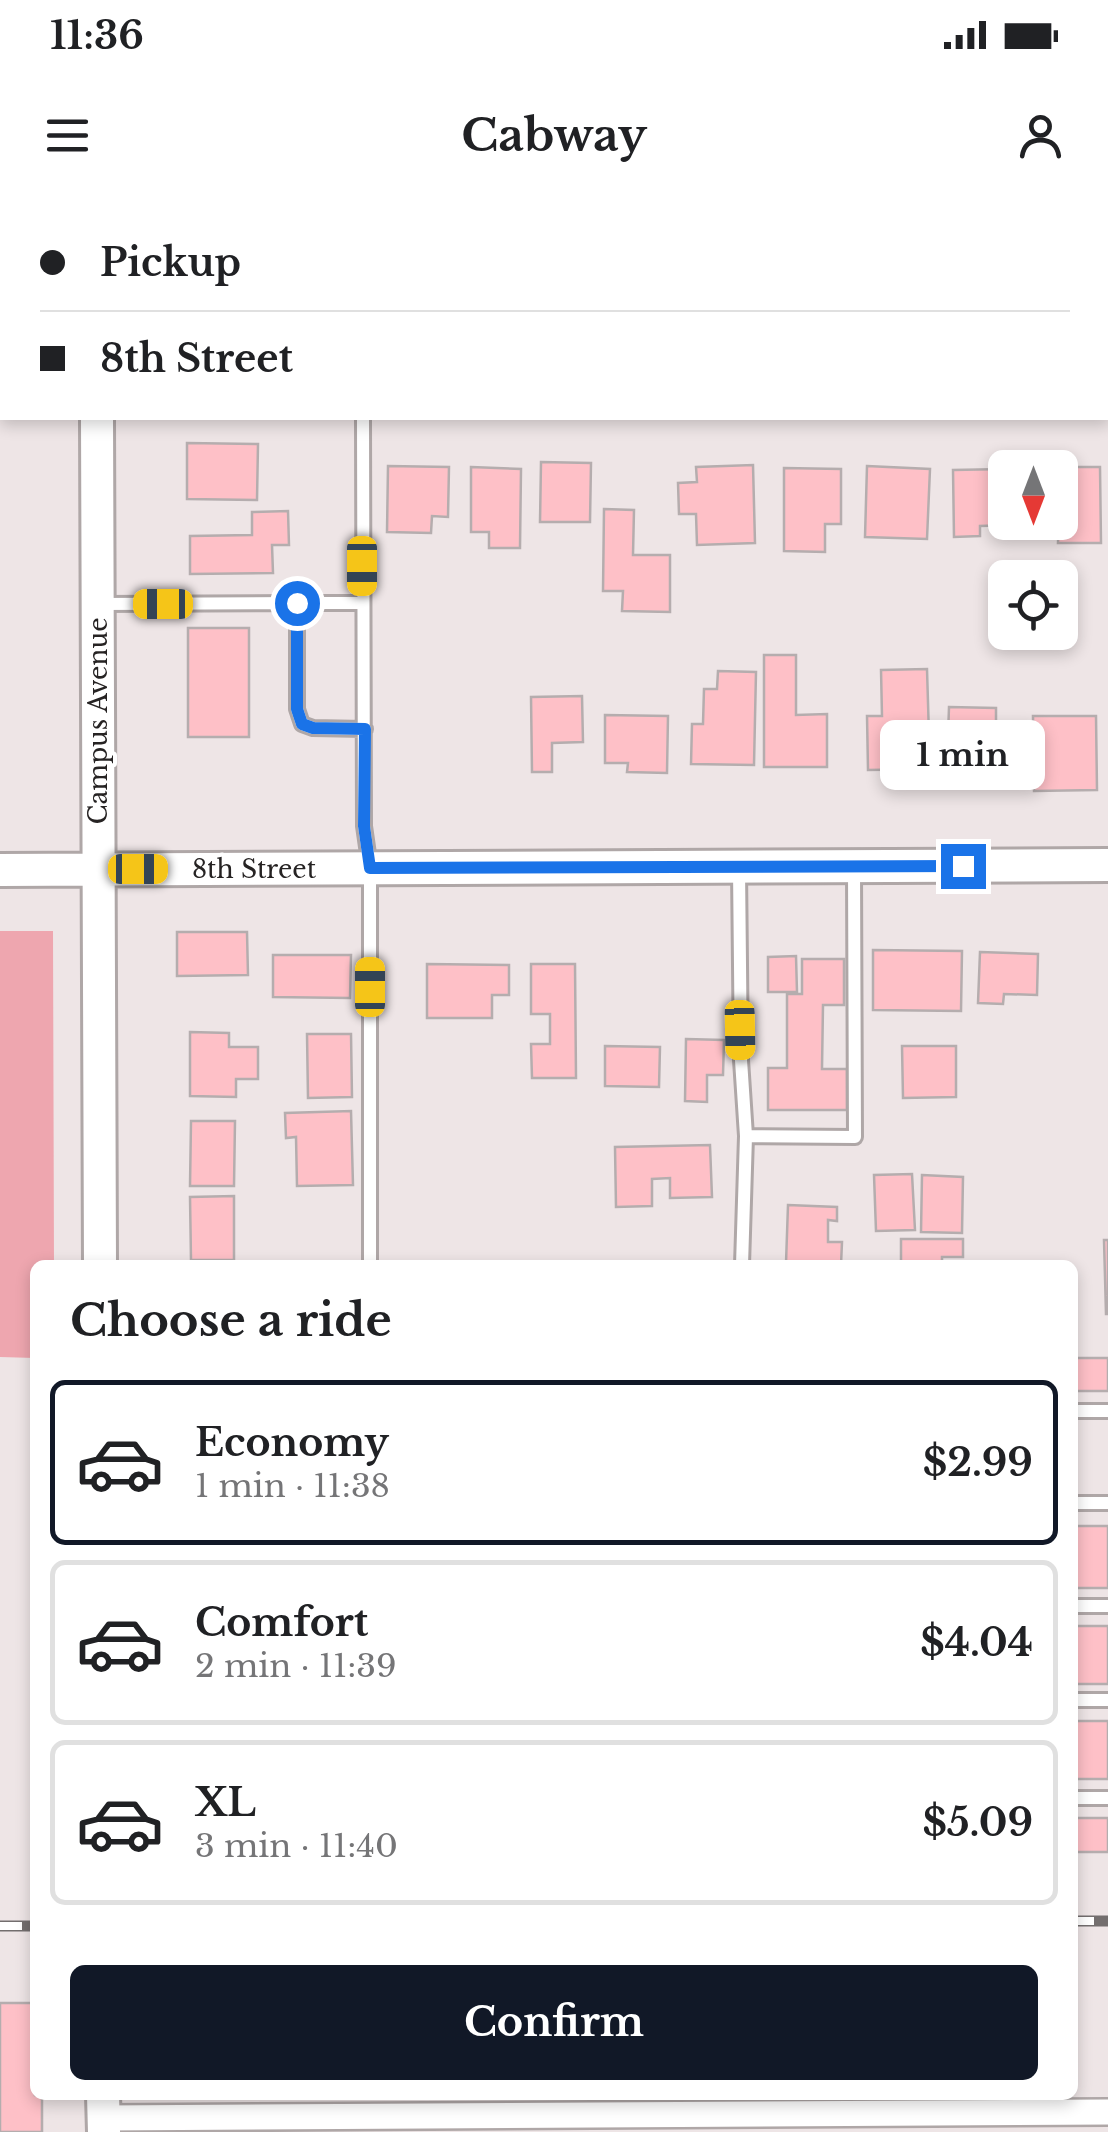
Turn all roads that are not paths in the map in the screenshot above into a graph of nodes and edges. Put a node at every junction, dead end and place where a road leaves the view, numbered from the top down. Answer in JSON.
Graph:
{"nodes":[{"id":1,"x":97,"y":420,"type":"edge"},
{"id":2,"x":363,"y":420,"type":"edge"},
{"id":3,"x":297,"y":603,"type":"junction"},
{"id":4,"x":362,"y":603,"type":"junction"},
{"id":5,"x":98,"y":604,"type":"junction"},
{"id":6,"x":365,"y":729,"type":"junction"},
{"id":7,"x":1108,"y":865,"type":"edge"},
{"id":8,"x":739,"y":866,"type":"junction"},
{"id":9,"x":854,"y":866,"type":"junction"},
{"id":10,"x":370,"y":868,"type":"junction"},
{"id":11,"x":0,"y":870,"type":"edge"},
{"id":12,"x":99,"y":870,"type":"junction"},
{"id":13,"x":746,"y":1136,"type":"junction"},
{"id":14,"x":100,"y":1260,"type":"edge"},
{"id":15,"x":370,"y":1260,"type":"edge"},
{"id":16,"x":742,"y":1260,"type":"edge"},
{"id":17,"x":1078,"y":1411,"type":"edge"},
{"id":18,"x":1108,"y":1411,"type":"edge"},
{"id":19,"x":1078,"y":1502,"type":"edge"},
{"id":20,"x":1108,"y":1502,"type":"edge"},
{"id":21,"x":1078,"y":1606,"type":"edge"},
{"id":22,"x":1108,"y":1606,"type":"edge"},
{"id":23,"x":1078,"y":1700,"type":"edge"},
{"id":24,"x":1108,"y":1700,"type":"edge"},
{"id":25,"x":1078,"y":1798,"type":"edge"},
{"id":26,"x":1108,"y":1798,"type":"edge"},
{"id":27,"x":1108,"y":2112,"type":"edge"},
{"id":28,"x":104,"y":2115,"type":"edge"},
{"id":29,"x":836,"y":2123,"type":"edge"},
{"id":30,"x":303,"y":2124,"type":"edge"}],
"edges":[{"from":1,"to":5,"type":"street","name":"Campus Avenue"},
{"from":2,"to":4,"type":"lane"},
{"from":3,"to":4,"type":"lane"},
{"from":3,"to":5,"type":"lane"},
{"from":3,"to":6,"type":"lane"},
{"from":4,"to":6,"type":"lane"},
{"from":5,"to":12,"type":"street","name":"Campus Avenue"},
{"from":6,"to":10,"type":"lane"},
{"from":7,"to":9,"type":"street","name":"8th Street"},
{"from":8,"to":9,"type":"street","name":"8th Street"},
{"from":8,"to":10,"type":"street","name":"8th Street"},
{"from":8,"to":13,"type":"lane"},
{"from":9,"to":13,"type":"lane"},
{"from":10,"to":12,"type":"street","name":"8th Street"},
{"from":10,"to":15,"type":"lane"},
{"from":11,"to":12,"type":"street","name":"8th Street"},
{"from":12,"to":14,"type":"street","name":"Campus Avenue"},
{"from":13,"to":16,"type":"lane"},
{"from":17,"to":18,"type":"lane"},
{"from":19,"to":20,"type":"lane"},
{"from":21,"to":22,"type":"lane"},
{"from":23,"to":24,"type":"lane"},
{"from":25,"to":26,"type":"lane"},
{"from":27,"to":29,"type":"street"},
{"from":28,"to":30,"type":"street"},
{"from":29,"to":30,"type":"street"}]}
